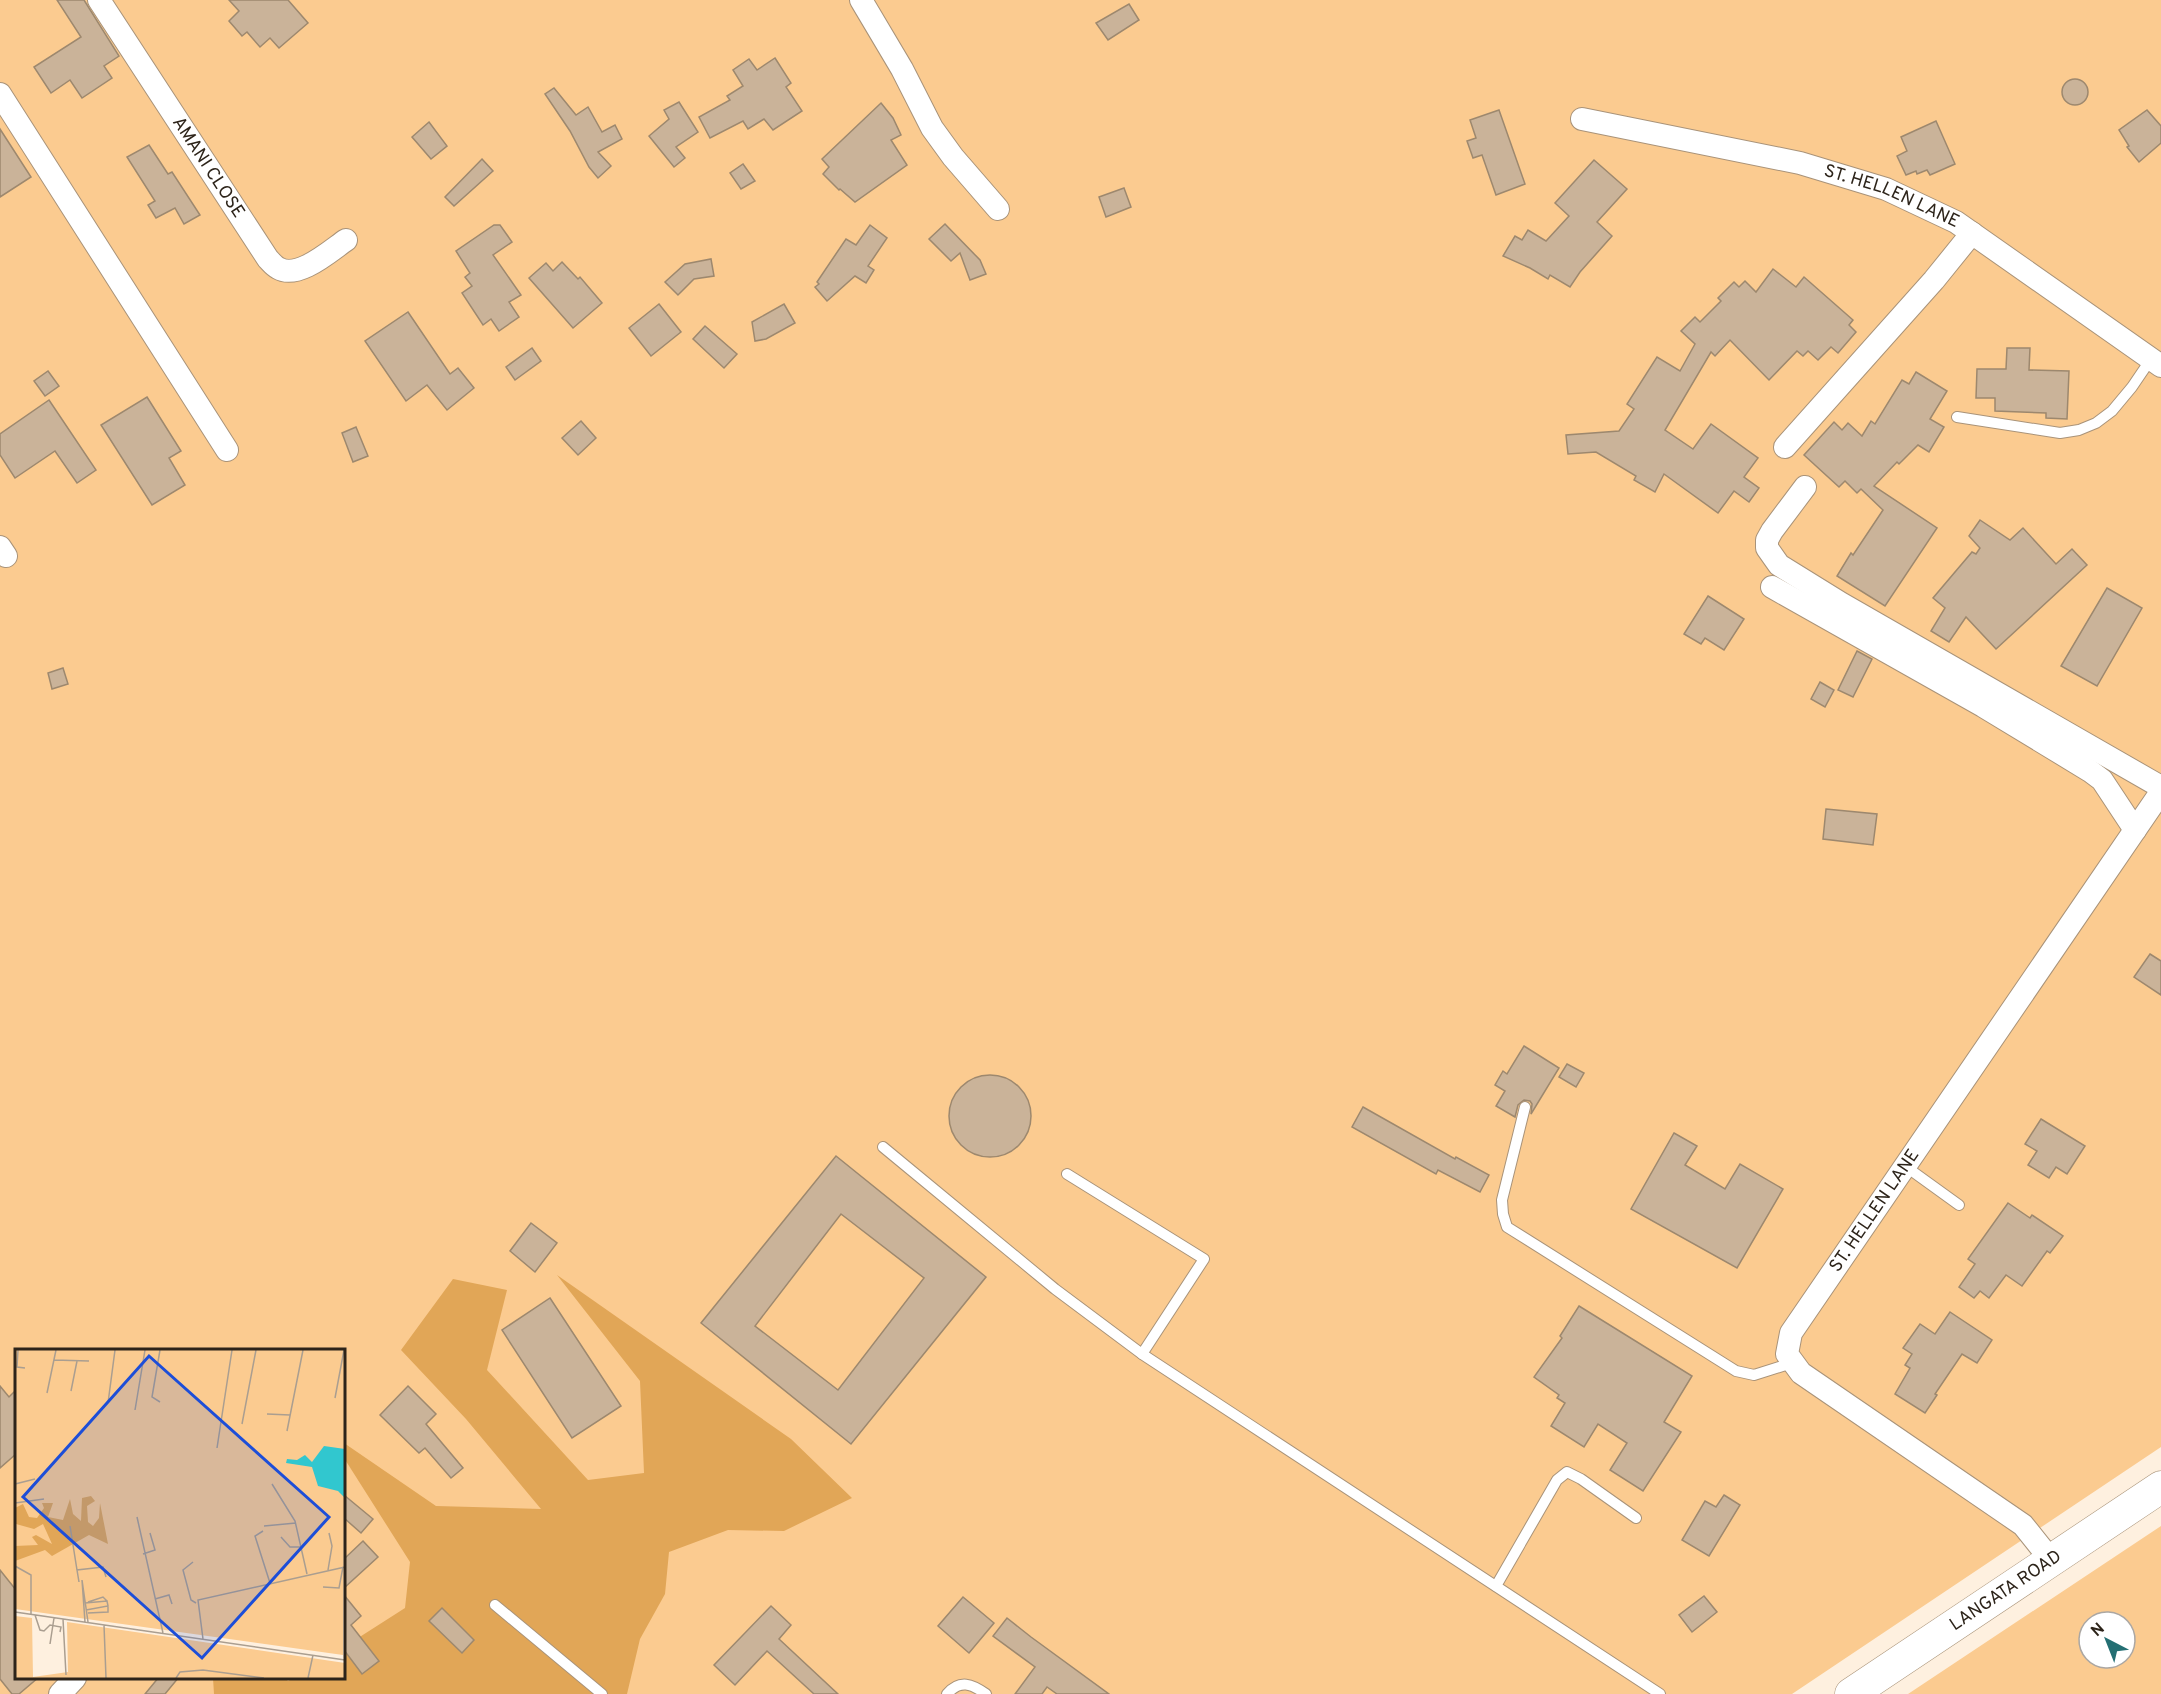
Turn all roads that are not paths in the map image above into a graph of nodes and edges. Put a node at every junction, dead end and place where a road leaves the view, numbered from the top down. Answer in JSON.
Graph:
{"nodes":[{"id":1,"x":99,"y":0,"type":"edge"},
{"id":2,"x":861,"y":0,"type":"edge"},
{"id":3,"x":0,"y":94,"type":"edge"},
{"id":4,"x":1582,"y":120,"type":"dead end"},
{"id":5,"x":998,"y":209,"type":"dead end"},
{"id":6,"x":1972,"y":233,"type":"junction"},
{"id":7,"x":346,"y":240,"type":"dead end"},
{"id":8,"x":2156,"y":362,"type":"edge"},
{"id":9,"x":1957,"y":417,"type":"dead end"},
{"id":10,"x":1785,"y":447,"type":"dead end"},
{"id":11,"x":227,"y":450,"type":"dead end"},
{"id":12,"x":1805,"y":487,"type":"dead end"},
{"id":13,"x":1772,"y":587,"type":"dead end"},
{"id":14,"x":2161,"y":787,"type":"edge"},
{"id":15,"x":2161,"y":792,"type":"edge"},
{"id":16,"x":2135,"y":830,"type":"junction"},
{"id":17,"x":1525,"y":1107,"type":"dead end"},
{"id":18,"x":883,"y":1147,"type":"dead end"},
{"id":19,"x":1905,"y":1166,"type":"junction"},
{"id":20,"x":1067,"y":1174,"type":"dead end"},
{"id":21,"x":1959,"y":1205,"type":"dead end"},
{"id":22,"x":1142,"y":1354,"type":"junction"},
{"id":23,"x":1792,"y":1363,"type":"junction"},
{"id":24,"x":2161,"y":1487,"type":"edge"},
{"id":25,"x":1636,"y":1518,"type":"dead end"},
{"id":26,"x":2051,"y":1560,"type":"junction"},
{"id":27,"x":1496,"y":1586,"type":"junction"},
{"id":28,"x":495,"y":1605,"type":"dead end"},
{"id":29,"x":73,"y":1679,"type":"edge"},
{"id":30,"x":60,"y":1694,"type":"edge"},
{"id":31,"x":602,"y":1694,"type":"edge"},
{"id":32,"x":947,"y":1694,"type":"edge"},
{"id":33,"x":986,"y":1694,"type":"edge"},
{"id":34,"x":1660,"y":1694,"type":"edge"},
{"id":35,"x":1851,"y":1694,"type":"edge"}],
"edges":[{"from":1,"to":7,"type":"street","name":"AMANI CLOSE"},
{"from":2,"to":5,"type":"street"},
{"from":3,"to":11,"type":"street"},
{"from":4,"to":6,"type":"street","name":"ST. HELLEN LANE"},
{"from":6,"to":8,"type":"street","name":"ST. HELLEN LANE"},
{"from":6,"to":10,"type":"street"},
{"from":8,"to":9,"type":"lane"},
{"from":12,"to":14,"type":"street"},
{"from":13,"to":16,"type":"street"},
{"from":15,"to":16,"type":"street","name":"ST. HELLEN LANE"},
{"from":16,"to":19,"type":"street","name":"ST. HELLEN LANE"},
{"from":17,"to":23,"type":"lane"},
{"from":18,"to":22,"type":"lane"},
{"from":19,"to":21,"type":"lane"},
{"from":19,"to":23,"type":"street","name":"ST. HELLEN LANE"},
{"from":20,"to":22,"type":"lane"},
{"from":22,"to":27,"type":"lane"},
{"from":23,"to":26,"type":"street"},
{"from":24,"to":26,"type":"main road","name":"LANGATA ROAD"},
{"from":25,"to":27,"type":"lane"},
{"from":26,"to":35,"type":"main road","name":"LANGATA ROAD"},
{"from":27,"to":34,"type":"lane"},
{"from":28,"to":31,"type":"lane"},
{"from":29,"to":30,"type":"street"},
{"from":32,"to":33,"type":"lane"}]}
